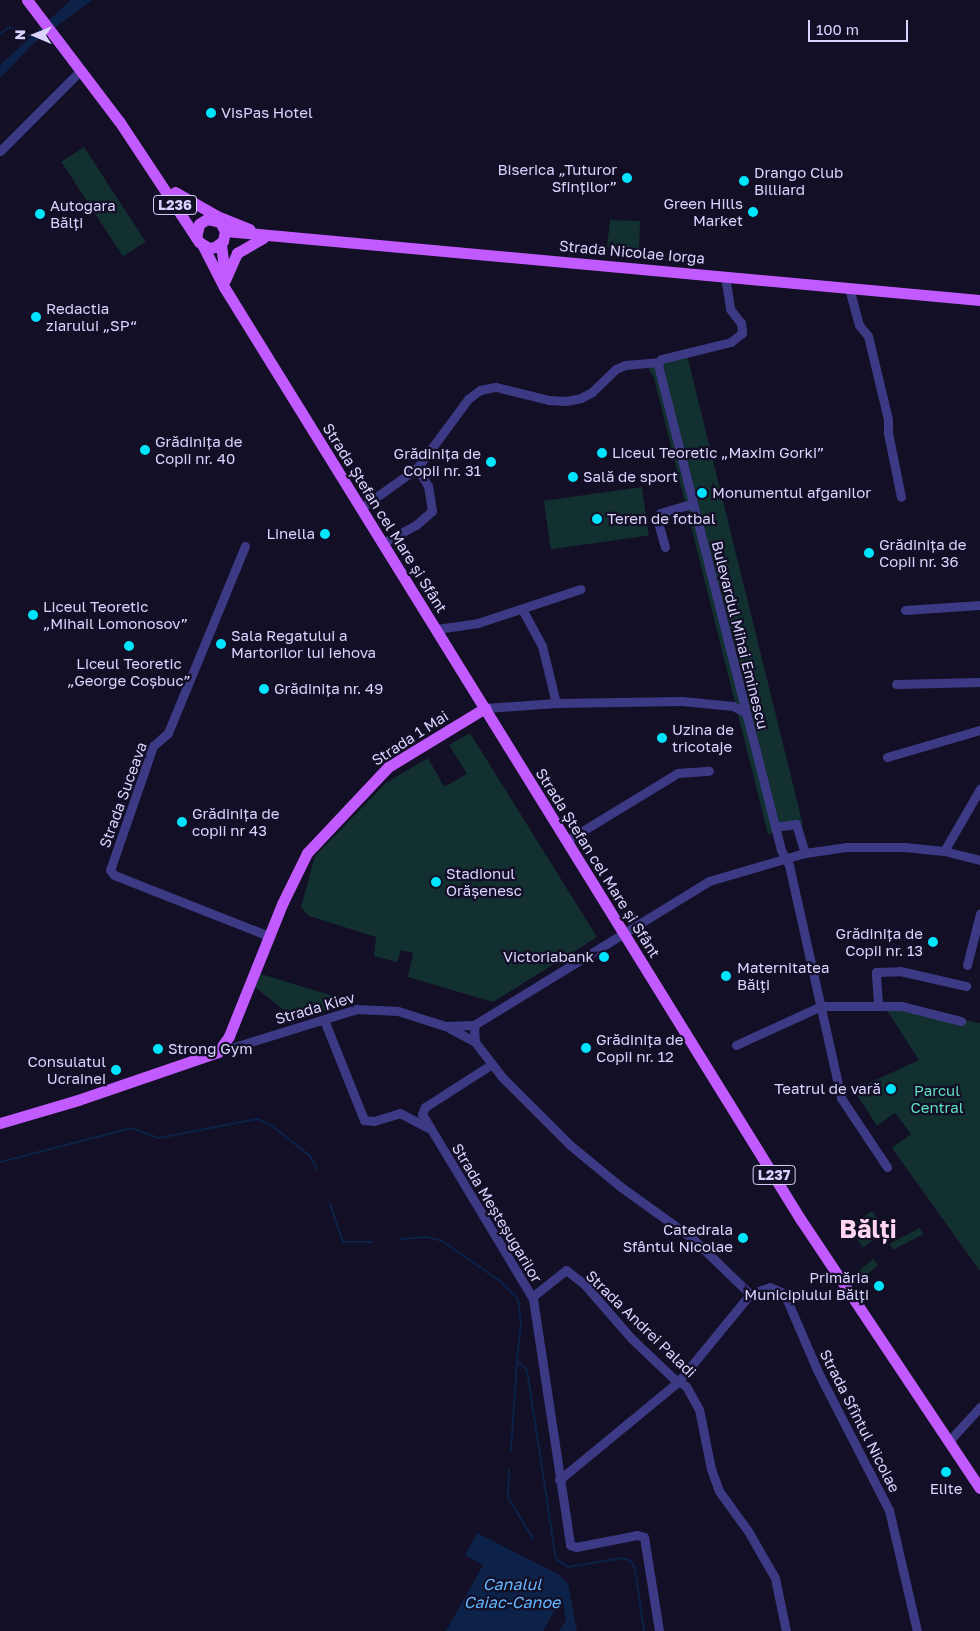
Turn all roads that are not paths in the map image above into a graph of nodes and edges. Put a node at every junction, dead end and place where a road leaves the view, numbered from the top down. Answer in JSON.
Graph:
{"nodes":[{"id":1,"x":27,"y":0,"type":"edge"},
{"id":2,"x":81,"y":70,"type":"junction"},
{"id":3,"x":0,"y":152,"type":"edge"},
{"id":4,"x":154,"y":172,"type":"junction"},
{"id":5,"x":175,"y":192,"type":"junction"},
{"id":6,"x":212,"y":219,"type":"junction"},
{"id":7,"x":263,"y":235,"type":"junction"},
{"id":8,"x":224,"y":237,"type":"junction"},
{"id":9,"x":200,"y":242,"type":"junction"},
{"id":10,"x":724,"y":276,"type":"junction"},
{"id":11,"x":225,"y":284,"type":"junction"},
{"id":12,"x":849,"y":288,"type":"junction"},
{"id":13,"x":980,"y":300,"type":"edge"},
{"id":14,"x":658,"y":362,"type":"junction"},
{"id":15,"x":417,"y":468,"type":"junction"},
{"id":16,"x":901,"y":497,"type":"dead end"},
{"id":17,"x":692,"y":504,"type":"junction"},
{"id":18,"x":361,"y":508,"type":"junction"},
{"id":19,"x":383,"y":543,"type":"junction"},
{"id":20,"x":245,"y":546,"type":"dead end"},
{"id":21,"x":666,"y":548,"type":"dead end"},
{"id":22,"x":580,"y":589,"type":"dead end"},
{"id":23,"x":980,"y":604,"type":"edge"},
{"id":24,"x":522,"y":609,"type":"junction"},
{"id":25,"x":905,"y":610,"type":"dead end"},
{"id":26,"x":437,"y":629,"type":"junction"},
{"id":27,"x":980,"y":682,"type":"edge"},
{"id":28,"x":896,"y":684,"type":"dead end"},
{"id":29,"x":556,"y":702,"type":"junction"},
{"id":30,"x":485,"y":708,"type":"junction"},
{"id":31,"x":745,"y":712,"type":"junction"},
{"id":32,"x":980,"y":730,"type":"edge"},
{"id":33,"x":887,"y":757,"type":"dead end"},
{"id":34,"x":709,"y":771,"type":"dead end"},
{"id":35,"x":980,"y":789,"type":"edge"},
{"id":36,"x":775,"y":828,"type":"junction"},
{"id":37,"x":566,"y":841,"type":"junction"},
{"id":38,"x":944,"y":851,"type":"junction"},
{"id":39,"x":805,"y":853,"type":"junction"},
{"id":40,"x":786,"y":858,"type":"junction"},
{"id":41,"x":980,"y":860,"type":"edge"},
{"id":42,"x":980,"y":914,"type":"edge"},
{"id":43,"x":623,"y":933,"type":"junction"},
{"id":44,"x":269,"y":936,"type":"junction"},
{"id":45,"x":967,"y":965,"type":"dead end"},
{"id":46,"x":966,"y":986,"type":"dead end"},
{"id":47,"x":878,"y":1004,"type":"junction"},
{"id":48,"x":821,"y":1006,"type":"junction"},
{"id":49,"x":324,"y":1020,"type":"junction"},
{"id":50,"x":961,"y":1021,"type":"dead end"},
{"id":51,"x":474,"y":1025,"type":"junction"},
{"id":52,"x":445,"y":1026,"type":"junction"},
{"id":53,"x":475,"y":1042,"type":"junction"},
{"id":54,"x":736,"y":1045,"type":"dead end"},
{"id":55,"x":218,"y":1052,"type":"junction"},
{"id":56,"x":492,"y":1064,"type":"junction"},
{"id":57,"x":0,"y":1123,"type":"edge"},
{"id":58,"x":428,"y":1128,"type":"junction"},
{"id":59,"x":887,"y":1167,"type":"dead end"},
{"id":60,"x":750,"y":1294,"type":"junction"},
{"id":61,"x":532,"y":1297,"type":"junction"},
{"id":62,"x":678,"y":1382,"type":"junction"},
{"id":63,"x":980,"y":1408,"type":"edge"},
{"id":64,"x":949,"y":1441,"type":"junction"},
{"id":65,"x":559,"y":1480,"type":"junction"},
{"id":66,"x":980,"y":1488,"type":"edge"},
{"id":67,"x":659,"y":1631,"type":"edge"},
{"id":68,"x":786,"y":1631,"type":"edge"},
{"id":69,"x":917,"y":1631,"type":"edge"}],
"edges":[{"from":1,"to":2,"type":"main road","name":"Strada Ștefan cel Mare și Sfânt"},
{"from":2,"to":3,"type":"street"},
{"from":2,"to":4,"type":"main road","name":"Strada Ștefan cel Mare și Sfânt"},
{"from":4,"to":5,"type":"main road","number":"L236"},
{"from":4,"to":9,"type":"main road","name":"Strada Ștefan cel Mare și Sfânt","number":"L236"},
{"from":5,"to":6,"type":"main road","number":"L236"},
{"from":5,"to":7,"type":"main road"},
{"from":6,"to":8,"type":"main road","number":"L236"},
{"from":6,"to":9,"type":"main road","number":"L236"},
{"from":7,"to":8,"type":"main road","name":"Strada Nicolae Iorga"},
{"from":7,"to":10,"type":"main road","name":"Strada Nicolae Iorga"},
{"from":7,"to":11,"type":"main road"},
{"from":8,"to":9,"type":"main road"},
{"from":8,"to":11,"type":"main road"},
{"from":9,"to":11,"type":"main road","name":"Strada Ștefan cel Mare și Sfânt"},
{"from":10,"to":12,"type":"main road","name":"Strada Nicolae Iorga"},
{"from":10,"to":14,"type":"street"},
{"from":11,"to":18,"type":"main road","name":"Strada Ștefan cel Mare și Sfânt"},
{"from":12,"to":13,"type":"main road","name":"Strada Nicolae Iorga"},
{"from":12,"to":16,"type":"street"},
{"from":14,"to":15,"type":"street"},
{"from":14,"to":17,"type":"street","name":"Bulevardul Mihai Eminescu"},
{"from":15,"to":18,"type":"street"},
{"from":15,"to":19,"type":"street"},
{"from":17,"to":21,"type":"street"},
{"from":17,"to":31,"type":"street","name":"Bulevardul Mihai Eminescu"},
{"from":18,"to":19,"type":"main road","name":"Strada Ștefan cel Mare și Sfânt"},
{"from":19,"to":26,"type":"main road","name":"Strada Ștefan cel Mare și Sfânt"},
{"from":20,"to":44,"type":"street","name":"Strada Suceava"},
{"from":22,"to":24,"type":"street"},
{"from":23,"to":25,"type":"street"},
{"from":24,"to":26,"type":"street"},
{"from":24,"to":29,"type":"street"},
{"from":26,"to":30,"type":"main road","name":"Strada Ștefan cel Mare și Sfânt"},
{"from":27,"to":28,"type":"street"},
{"from":29,"to":30,"type":"street","name":"Strada 1 Mai"},
{"from":29,"to":31,"type":"street","name":"Strada 1 Mai"},
{"from":30,"to":37,"type":"main road","name":"Strada Ștefan cel Mare și Sfânt"},
{"from":30,"to":44,"type":"main road","name":"Strada 1 Mai"},
{"from":31,"to":36,"type":"street","name":"Bulevardul Mihai Eminescu"},
{"from":32,"to":33,"type":"street"},
{"from":34,"to":37,"type":"street"},
{"from":35,"to":38,"type":"street"},
{"from":36,"to":39,"type":"street"},
{"from":36,"to":40,"type":"street","name":"Bulevardul Mihai Eminescu"},
{"from":37,"to":43,"type":"main road","name":"Strada Ștefan cel Mare și Sfânt"},
{"from":38,"to":39,"type":"street","name":"Strada Kiev"},
{"from":38,"to":41,"type":"street","name":"Strada Kiev"},
{"from":39,"to":40,"type":"street","name":"Strada Kiev"},
{"from":40,"to":43,"type":"street","name":"Strada Kiev"},
{"from":40,"to":48,"type":"street","name":"Bulevardul Mihai Eminescu"},
{"from":42,"to":45,"type":"street"},
{"from":43,"to":51,"type":"street","name":"Strada Kiev"},
{"from":43,"to":64,"type":"main road","name":"Strada Ștefan cel Mare și Sfânt","number":"L237"},
{"from":44,"to":55,"type":"main road","name":"Strada 1 Mai"},
{"from":46,"to":47,"type":"street"},
{"from":47,"to":48,"type":"street"},
{"from":47,"to":50,"type":"street"},
{"from":48,"to":54,"type":"street"},
{"from":48,"to":59,"type":"street","name":"Bulevardul Mihai Eminescu"},
{"from":49,"to":52,"type":"street","name":"Strada Kiev"},
{"from":49,"to":55,"type":"street","name":"Strada Kiev"},
{"from":49,"to":58,"type":"street"},
{"from":51,"to":52,"type":"street","name":"Strada Kiev"},
{"from":51,"to":53,"type":"street"},
{"from":52,"to":53,"type":"street"},
{"from":53,"to":56,"type":"street"},
{"from":55,"to":57,"type":"main road","name":"Strada Kiev"},
{"from":56,"to":58,"type":"street"},
{"from":56,"to":60,"type":"street"},
{"from":58,"to":61,"type":"street","name":"Strada Meșteșugarilor"},
{"from":60,"to":62,"type":"street"},
{"from":60,"to":69,"type":"street","name":"Strada Sfîntul Nicolae"},
{"from":61,"to":62,"type":"street","name":"Strada Andrei Paladi"},
{"from":61,"to":65,"type":"street","name":"Strada Meșteșugarilor"},
{"from":62,"to":65,"type":"street"},
{"from":62,"to":68,"type":"street","name":"Strada Andrei Paladi"},
{"from":63,"to":64,"type":"street"},
{"from":64,"to":66,"type":"main road","name":"Strada Ștefan cel Mare și Sfânt","number":"L237"},
{"from":65,"to":67,"type":"street","name":"Strada Meșteșugarilor"}]}
